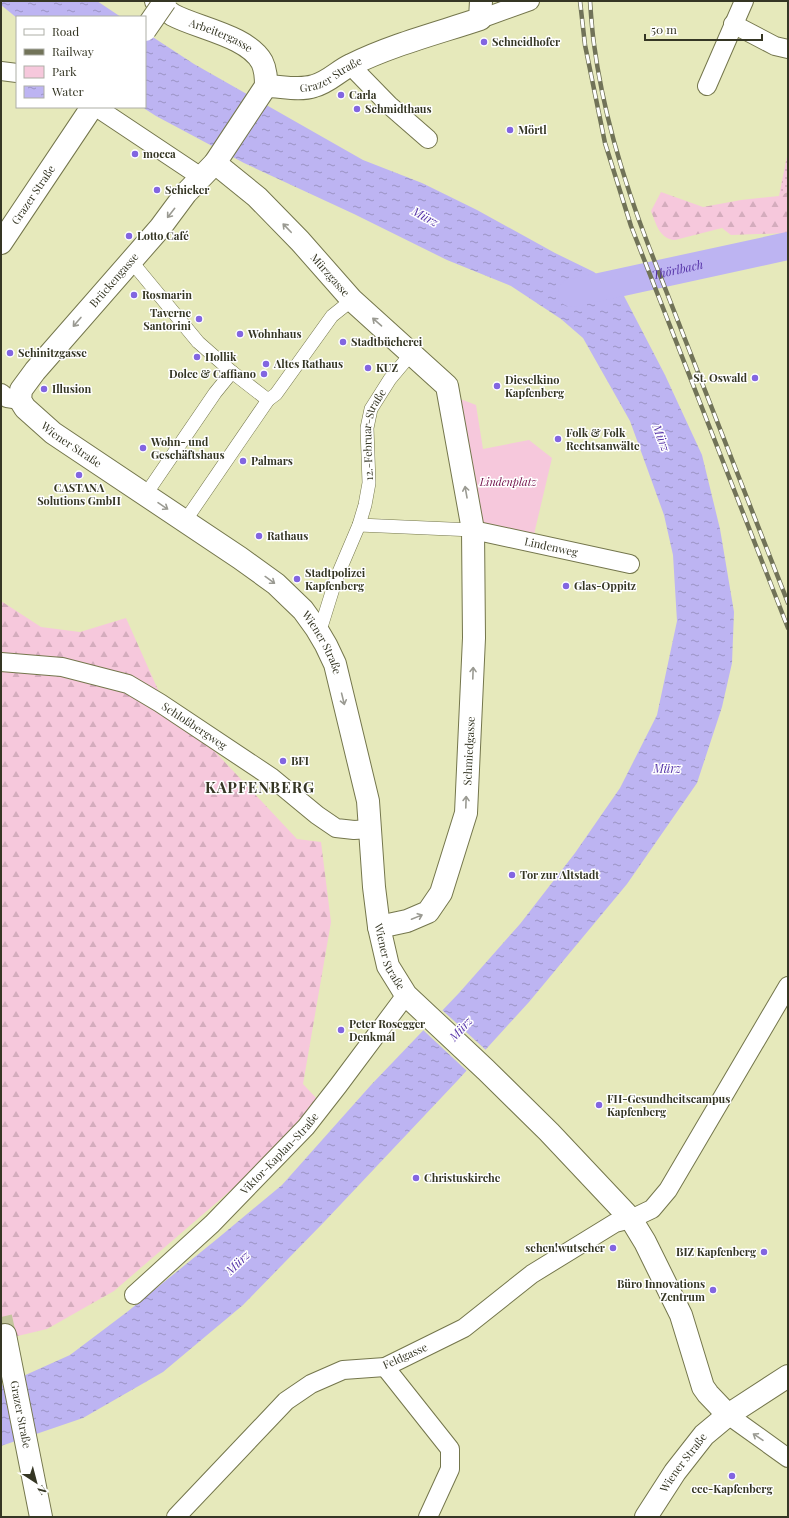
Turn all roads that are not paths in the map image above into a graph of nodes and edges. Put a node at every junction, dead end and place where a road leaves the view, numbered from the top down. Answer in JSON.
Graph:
{"nodes":[{"id":1,"x":156,"y":1,"type":"edge"},
{"id":2,"x":165,"y":1,"type":"edge"},
{"id":3,"x":530,"y":1,"type":"edge"},
{"id":4,"x":744,"y":1,"type":"edge"},
{"id":5,"x":481,"y":10,"type":"edge"},
{"id":6,"x":732,"y":24,"type":"junction"},
{"id":7,"x":146,"y":29,"type":"edge"},
{"id":8,"x":788,"y":49,"type":"edge"},
{"id":9,"x":350,"y":65,"type":"junction"},
{"id":10,"x":1,"y":71,"type":"edge"},
{"id":11,"x":16,"y":73,"type":"edge"},
{"id":12,"x":266,"y":86,"type":"junction"},
{"id":13,"x":707,"y":86,"type":"dead end"},
{"id":14,"x":98,"y":108,"type":"edge"},
{"id":15,"x":87,"y":115,"type":"edge"},
{"id":16,"x":428,"y":139,"type":"dead end"},
{"id":17,"x":208,"y":170,"type":"junction"},
{"id":18,"x":1,"y":243,"type":"edge"},
{"id":19,"x":131,"y":261,"type":"junction"},
{"id":20,"x":352,"y":300,"type":"junction"},
{"id":21,"x":411,"y":354,"type":"junction"},
{"id":22,"x":231,"y":370,"type":"junction"},
{"id":23,"x":11,"y":396,"type":"edge"},
{"id":24,"x":272,"y":397,"type":"junction"},
{"id":25,"x":146,"y":494,"type":"junction"},
{"id":26,"x":185,"y":521,"type":"junction"},
{"id":27,"x":360,"y":525,"type":"junction"},
{"id":28,"x":473,"y":530,"type":"junction"},
{"id":29,"x":630,"y":564,"type":"dead end"},
{"id":30,"x":316,"y":628,"type":"junction"},
{"id":31,"x":1,"y":662,"type":"edge"},
{"id":32,"x":370,"y":829,"type":"junction"},
{"id":33,"x":379,"y":927,"type":"junction"},
{"id":34,"x":788,"y":986,"type":"edge"},
{"id":35,"x":406,"y":995,"type":"junction"},
{"id":36,"x":631,"y":1219,"type":"junction"},
{"id":37,"x":134,"y":1295,"type":"dead end"},
{"id":38,"x":5,"y":1335,"type":"dead end"},
{"id":39,"x":385,"y":1367,"type":"junction"},
{"id":40,"x":788,"y":1376,"type":"edge"},
{"id":41,"x":728,"y":1415,"type":"junction"},
{"id":42,"x":788,"y":1458,"type":"edge"},
{"id":43,"x":42,"y":1517,"type":"edge"},
{"id":44,"x":176,"y":1517,"type":"edge"},
{"id":45,"x":428,"y":1517,"type":"edge"},
{"id":46,"x":646,"y":1517,"type":"edge"}],
"edges":[{"from":1,"to":12,"type":"main road","name":"Arbeitergasse"},
{"from":2,"to":7,"type":"main road","bridge":true},
{"from":3,"to":5,"type":"street","name":"Grazer Straße"},
{"from":4,"to":6,"type":"street"},
{"from":5,"to":9,"type":"main road","name":"Grazer Straße"},
{"from":6,"to":8,"type":"street"},
{"from":6,"to":13,"type":"street"},
{"from":9,"to":12,"type":"main road","name":"Grazer Straße"},
{"from":9,"to":16,"type":"street"},
{"from":10,"to":11,"type":"street"},
{"from":12,"to":17,"type":"main road"},
{"from":14,"to":17,"type":"street","name":"Mürzgasse"},
{"from":15,"to":18,"type":"main road","name":"Grazer Straße"},
{"from":17,"to":19,"type":"main road","name":"Brückengasse","one_way":true},
{"from":20,"to":17,"type":"main road","name":"Mürzgasse","one_way":true},
{"from":19,"to":22,"type":"street"},
{"from":19,"to":23,"type":"main road","name":"Brückengasse","one_way":true},
{"from":21,"to":20,"type":"main road","name":"Mürzgasse","one_way":true},
{"from":20,"to":24,"type":"street"},
{"from":21,"to":27,"type":"street","name":"12.-Februar-Straße"},
{"from":28,"to":21,"type":"main road","name":"Mürzgasse","one_way":true},
{"from":22,"to":24,"type":"street"},
{"from":22,"to":25,"type":"street"},
{"from":23,"to":25,"type":"main road","name":"Wiener Straße"},
{"from":24,"to":26,"type":"street"},
{"from":25,"to":26,"type":"main road","name":"Wiener Straße","one_way":true},
{"from":26,"to":30,"type":"main road","name":"Wiener Straße","one_way":true},
{"from":27,"to":28,"type":"street"},
{"from":27,"to":30,"type":"street","name":"12.-Februar-Straße"},
{"from":28,"to":29,"type":"street","name":"Lindenweg"},
{"from":33,"to":28,"type":"main road","name":"Schmiedgasse","one_way":true},
{"from":30,"to":32,"type":"main road","name":"Wiener Straße","one_way":true},
{"from":31,"to":32,"type":"street","name":"Schloßbergweg"},
{"from":32,"to":33,"type":"main road","name":"Wiener Straße"},
{"from":33,"to":35,"type":"main road","name":"Wiener Straße"},
{"from":34,"to":36,"type":"street","name":"Feldgasse"},
{"from":35,"to":36,"type":"main road","name":"Wiener Straße"},
{"from":35,"to":37,"type":"street","name":"Viktor-Kaplan-Straße"},
{"from":36,"to":39,"type":"street","name":"Feldgasse"},
{"from":36,"to":41,"type":"main road","name":"Wiener Straße"},
{"from":38,"to":43,"type":"main road","name":"Grazer Straße"},
{"from":39,"to":44,"type":"street","name":"Feldgasse"},
{"from":39,"to":45,"type":"street"},
{"from":40,"to":41,"type":"main road","name":"Wiener Straße"},
{"from":42,"to":41,"type":"street","one_way":true},
{"from":41,"to":46,"type":"main road","name":"Wiener Straße"}]}
